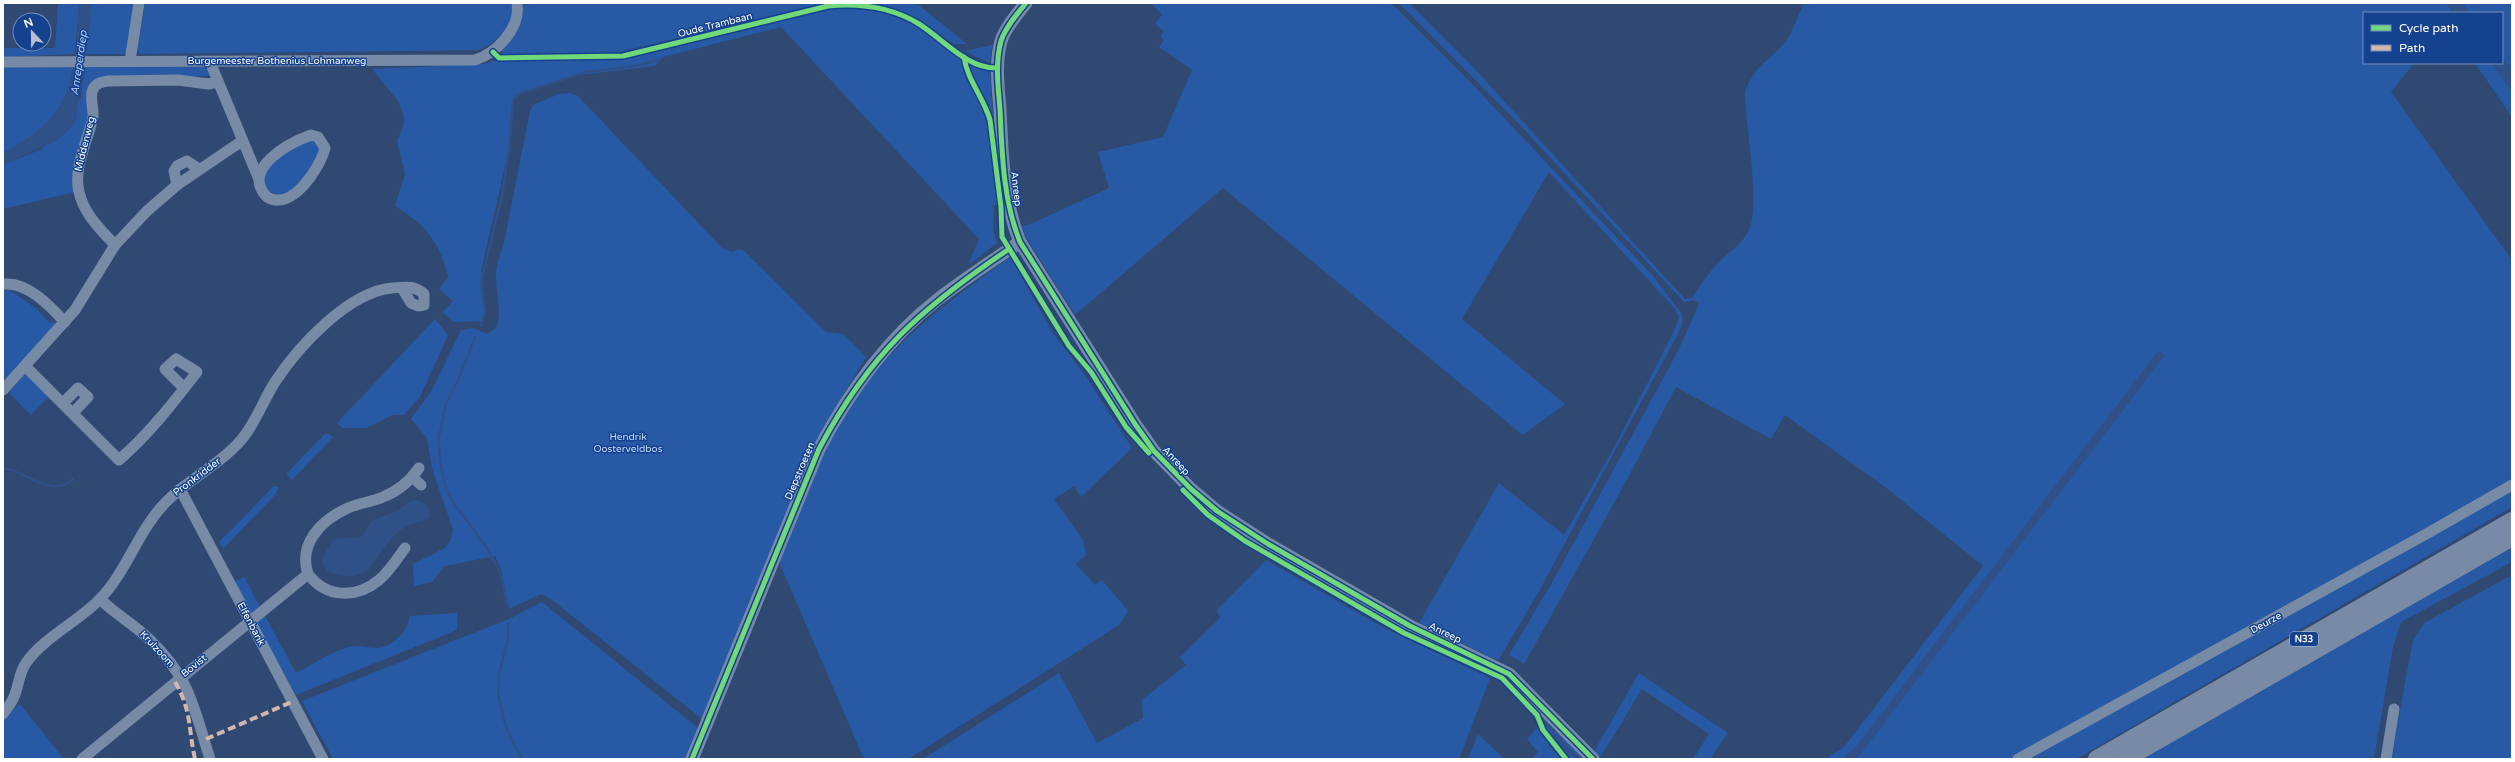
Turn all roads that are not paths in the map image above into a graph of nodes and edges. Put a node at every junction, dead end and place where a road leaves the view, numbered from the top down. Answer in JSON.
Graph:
{"nodes":[{"id":1,"x":139,"y":3,"type":"edge"},
{"id":2,"x":517,"y":3,"type":"edge"},
{"id":3,"x":1026,"y":3,"type":"edge"},
{"id":4,"x":130,"y":61,"type":"junction"},
{"id":5,"x":3,"y":62,"type":"edge"},
{"id":6,"x":210,"y":62,"type":"junction"},
{"id":7,"x":218,"y":82,"type":"junction"},
{"id":8,"x":242,"y":141,"type":"junction"},
{"id":9,"x":199,"y":169,"type":"junction"},
{"id":10,"x":258,"y":177,"type":"junction"},
{"id":11,"x":177,"y":185,"type":"junction"},
{"id":12,"x":1020,"y":242,"type":"junction"},
{"id":13,"x":115,"y":244,"type":"junction"},
{"id":14,"x":4,"y":284,"type":"edge"},
{"id":15,"x":402,"y":288,"type":"dead end"},
{"id":16,"x":65,"y":322,"type":"junction"},
{"id":17,"x":25,"y":366,"type":"junction"},
{"id":18,"x":184,"y":388,"type":"dead end"},
{"id":19,"x":3,"y":389,"type":"edge"},
{"id":20,"x":62,"y":403,"type":"junction"},
{"id":21,"x":73,"y":413,"type":"junction"},
{"id":22,"x":419,"y":468,"type":"dead end"},
{"id":23,"x":2512,"y":485,"type":"edge"},
{"id":24,"x":180,"y":489,"type":"junction"},
{"id":25,"x":2512,"y":521,"type":"edge"},
{"id":26,"x":2512,"y":537,"type":"edge"},
{"id":27,"x":405,"y":548,"type":"dead end"},
{"id":28,"x":308,"y":574,"type":"junction"},
{"id":29,"x":100,"y":599,"type":"junction"},
{"id":30,"x":250,"y":622,"type":"junction"},
{"id":31,"x":181,"y":677,"type":"junction"},
{"id":32,"x":2394,"y":709,"type":"dead end"},
{"id":33,"x":3,"y":714,"type":"edge"},
{"id":34,"x":82,"y":759,"type":"edge"},
{"id":35,"x":210,"y":759,"type":"edge"},
{"id":36,"x":323,"y":759,"type":"edge"},
{"id":37,"x":692,"y":759,"type":"edge"},
{"id":38,"x":1593,"y":759,"type":"edge"},
{"id":39,"x":2018,"y":759,"type":"edge"},
{"id":40,"x":2097,"y":759,"type":"edge"},
{"id":41,"x":2125,"y":759,"type":"edge"},
{"id":42,"x":2386,"y":759,"type":"edge"}],
"edges":[{"from":1,"to":4,"type":"street"},
{"from":2,"to":6,"type":"street","name":"Burgemeester Bothenius Lohmanweg"},
{"from":3,"to":12,"type":"street","name":"Anreep"},
{"from":4,"to":5,"type":"street","name":"Burgemeester Bothenius Lohmanweg"},
{"from":4,"to":6,"type":"street","name":"Burgemeester Bothenius Lohmanweg"},
{"from":6,"to":7,"type":"street"},
{"from":7,"to":8,"type":"street"},
{"from":7,"to":13,"type":"street","name":"Middenweg"},
{"from":8,"to":9,"type":"street"},
{"from":8,"to":10,"type":"street"},
{"from":9,"to":11,"type":"street"},
{"from":9,"to":11,"type":"street"},
{"from":10,"to":10,"type":"street"},
{"from":11,"to":13,"type":"street"},
{"from":12,"to":37,"type":"street","name":"Diepstroeten"},
{"from":12,"to":38,"type":"street","name":"Anreep"},
{"from":13,"to":16,"type":"street"},
{"from":14,"to":16,"type":"street"},
{"from":15,"to":24,"type":"street","name":"Pronkridder"},
{"from":16,"to":17,"type":"street"},
{"from":17,"to":19,"type":"street"},
{"from":17,"to":20,"type":"street"},
{"from":18,"to":21,"type":"street"},
{"from":20,"to":21,"type":"street"},
{"from":20,"to":21,"type":"street"},
{"from":22,"to":28,"type":"street"},
{"from":23,"to":39,"type":"street","name":"Deurze"},
{"from":24,"to":29,"type":"street","name":"Pronkridder"},
{"from":24,"to":30,"type":"street","name":"Elfenbank"},
{"from":25,"to":40,"type":"highway","number":"N33"},
{"from":26,"to":41,"type":"highway","number":"N33"},
{"from":27,"to":28,"type":"street"},
{"from":28,"to":30,"type":"street","name":"Bovist"},
{"from":29,"to":31,"type":"street","name":"Krulzoom"},
{"from":29,"to":33,"type":"street","name":"Pronkridder"},
{"from":30,"to":31,"type":"street","name":"Bovist"},
{"from":30,"to":36,"type":"street","name":"Elfenbank"},
{"from":31,"to":34,"type":"street","name":"Bovist"},
{"from":31,"to":35,"type":"street","name":"Krulzoom"},
{"from":32,"to":42,"type":"street"}]}
